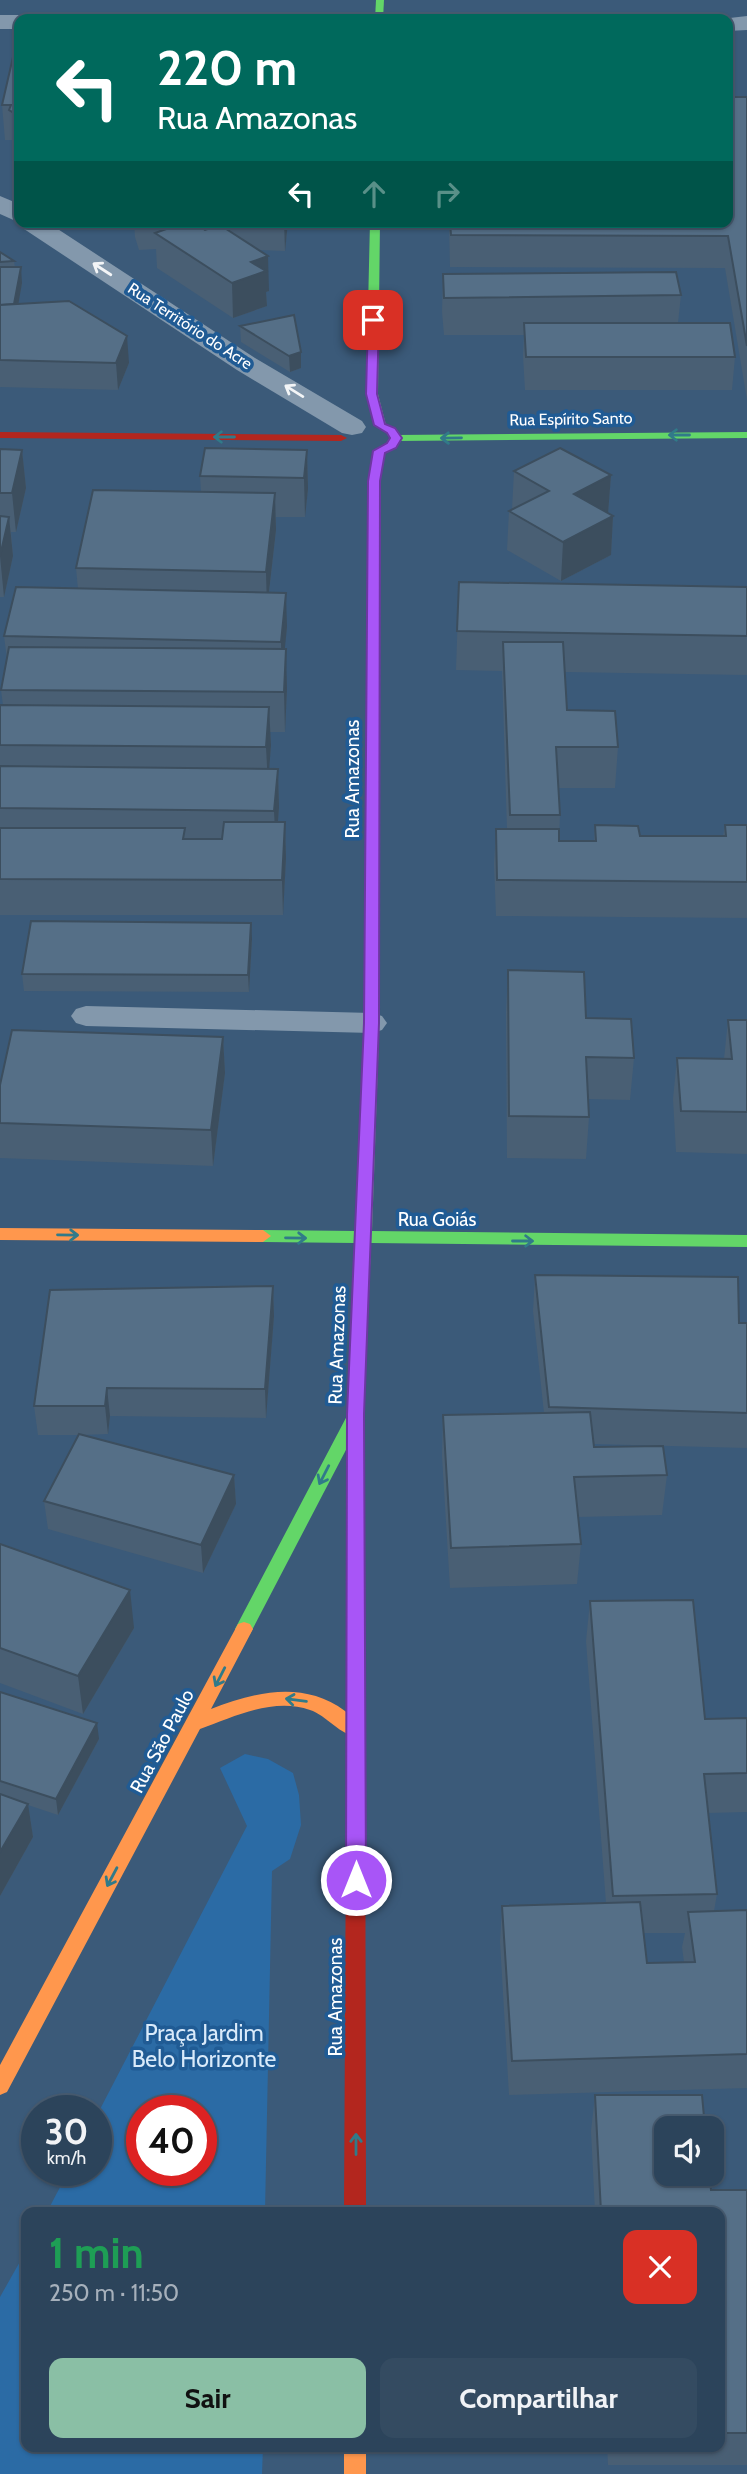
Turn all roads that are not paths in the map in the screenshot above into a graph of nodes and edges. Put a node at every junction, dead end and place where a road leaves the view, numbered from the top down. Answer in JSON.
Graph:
{"nodes":[{"id":1,"x":39,"y":228,"type":"edge"},
{"id":2,"x":375,"y":228,"type":"edge"},
{"id":3,"x":372,"y":394,"type":"junction"},
{"id":4,"x":380,"y":425,"type":"junction"},
{"id":5,"x":0,"y":435,"type":"edge"},
{"id":6,"x":747,"y":435,"type":"edge"},
{"id":7,"x":396,"y":438,"type":"junction"},
{"id":8,"x":358,"y":441,"type":"junction"},
{"id":9,"x":86,"y":1016,"type":"dead end"},
{"id":10,"x":372,"y":1023,"type":"junction"},
{"id":11,"x":0,"y":1234,"type":"edge"},
{"id":12,"x":363,"y":1240,"type":"junction"},
{"id":13,"x":747,"y":1241,"type":"edge"},
{"id":14,"x":356,"y":1414,"type":"junction"},
{"id":15,"x":196,"y":1723,"type":"junction"},
{"id":16,"x":355,"y":1730,"type":"junction"},
{"id":17,"x":0,"y":2085,"type":"edge"},
{"id":18,"x":355,"y":2207,"type":"edge"},
{"id":19,"x":355,"y":2452,"type":"edge"},
{"id":20,"x":355,"y":2474,"type":"edge"}],
"edges":[{"from":8,"to":1,"type":"street","name":"Rua Território do Acre","one_way":true},
{"from":2,"to":3,"type":"street"},
{"from":3,"to":4,"type":"street"},
{"from":3,"to":8,"type":"street"},
{"from":4,"to":7,"type":"street"},
{"from":4,"to":8,"type":"street"},
{"from":8,"to":5,"type":"street","one_way":true},
{"from":6,"to":7,"type":"street","name":"Rua Espírito Santo","one_way":true},
{"from":7,"to":8,"type":"street"},
{"from":8,"to":10,"type":"street","name":"Rua Amazonas"},
{"from":9,"to":10,"type":"lane"},
{"from":10,"to":12,"type":"street","name":"Rua Amazonas"},
{"from":11,"to":12,"type":"street","name":"Rua Goiás","one_way":true},
{"from":12,"to":13,"type":"street","name":"Rua Goiás","one_way":true},
{"from":12,"to":14,"type":"street","name":"Rua Amazonas"},
{"from":14,"to":15,"type":"street","name":"Rua São Paulo","one_way":true},
{"from":14,"to":16,"type":"street","name":"Rua Amazonas"},
{"from":16,"to":15,"type":"street","one_way":true},
{"from":15,"to":17,"type":"street","name":"Rua São Paulo","one_way":true},
{"from":18,"to":16,"type":"street","name":"Rua Amazonas","one_way":true},
{"from":19,"to":20,"type":"street"}]}
